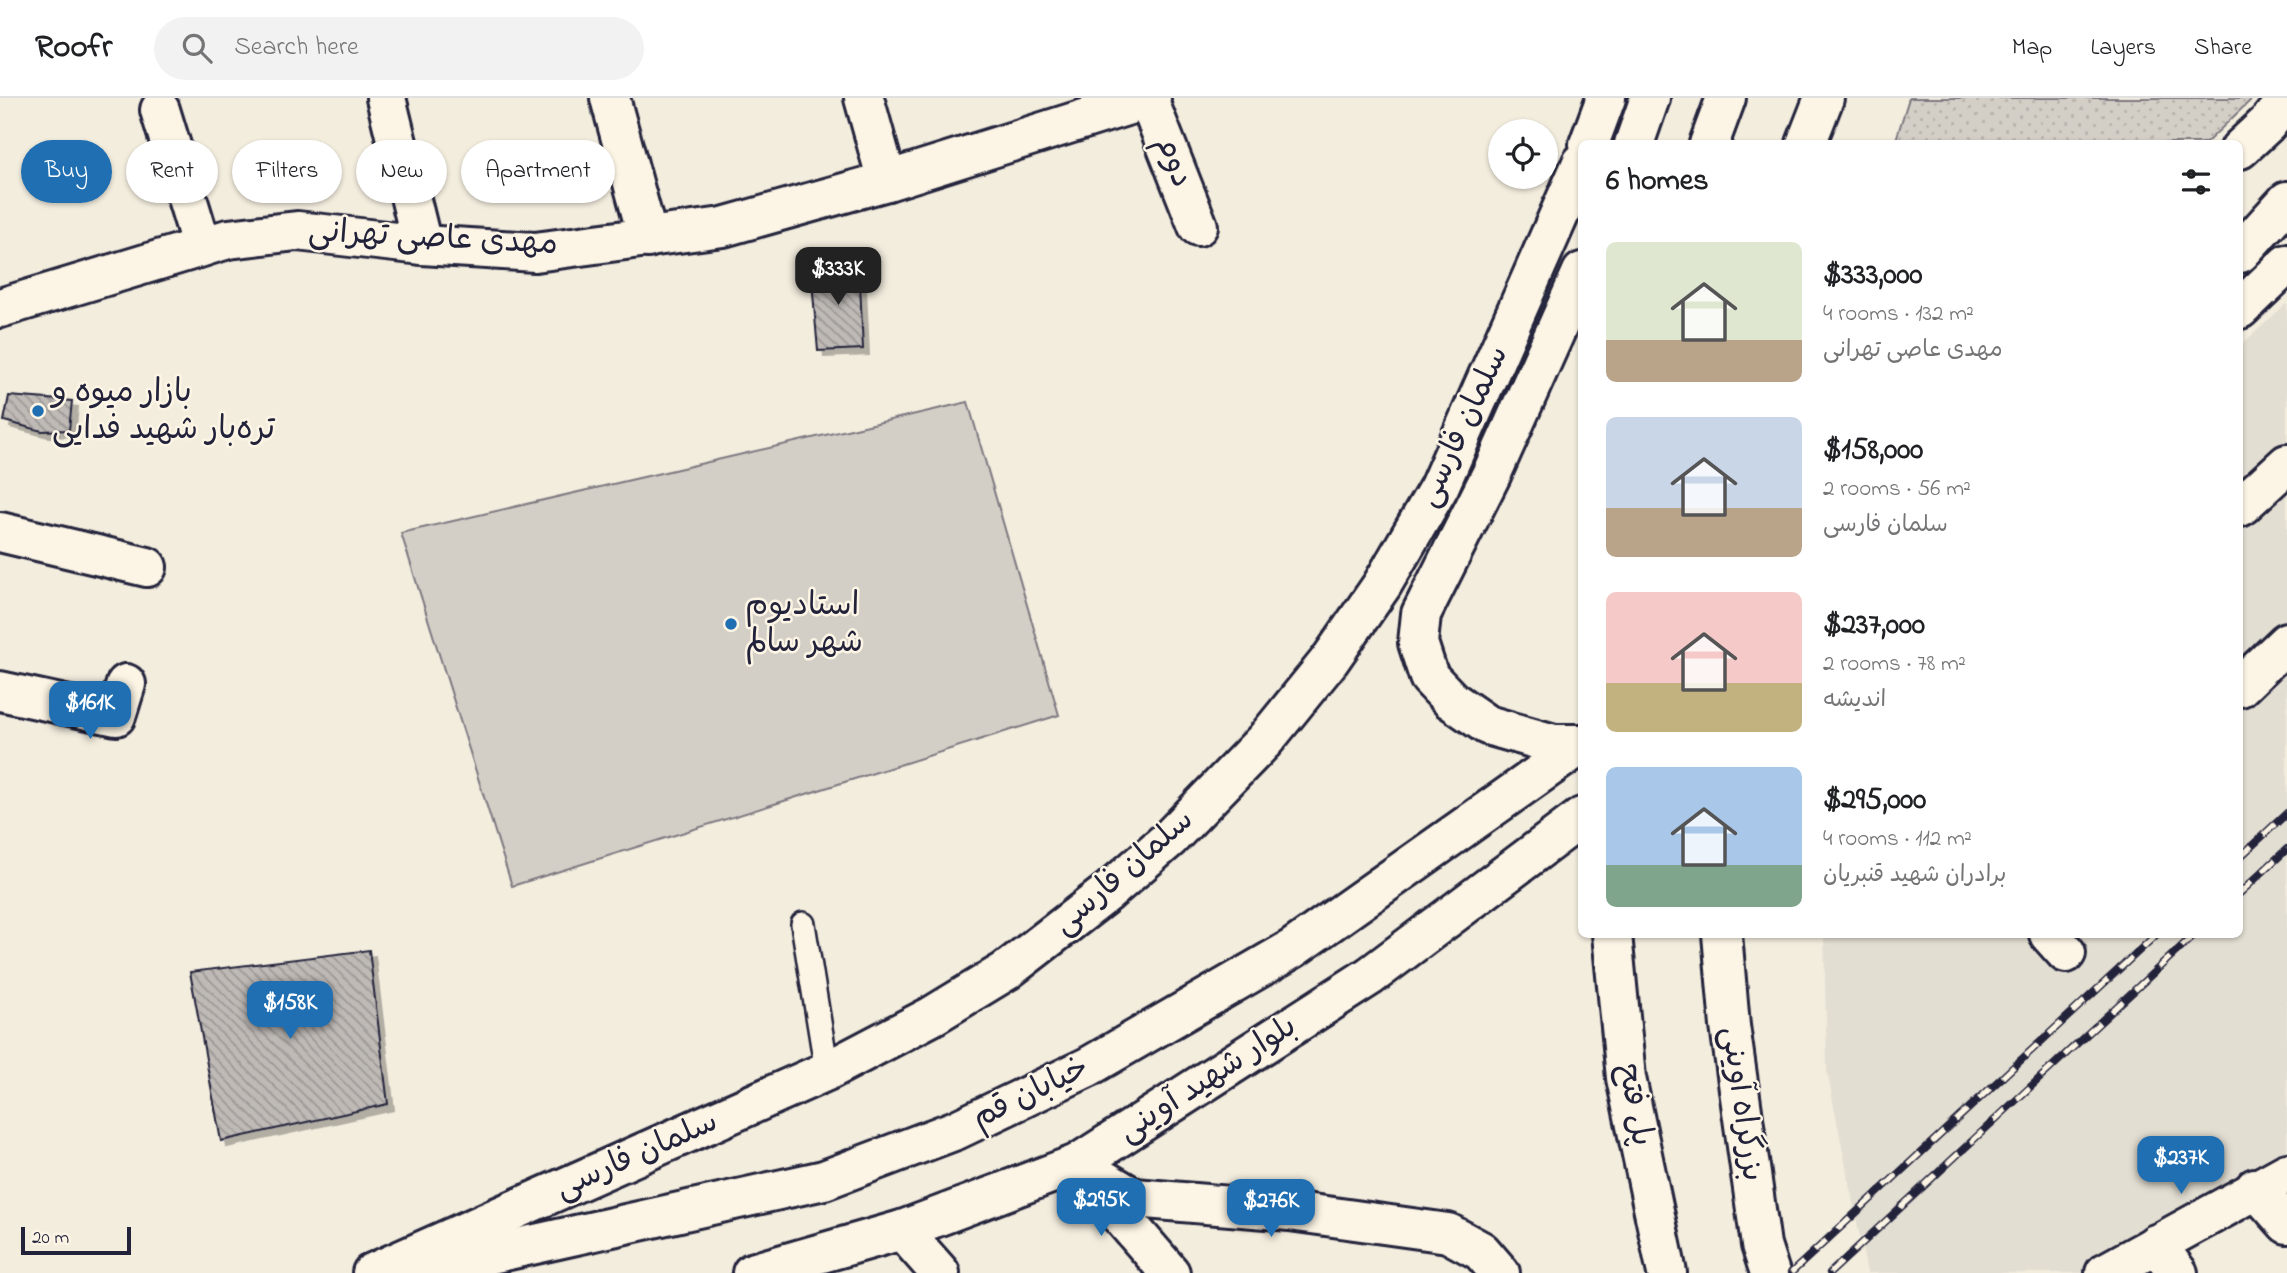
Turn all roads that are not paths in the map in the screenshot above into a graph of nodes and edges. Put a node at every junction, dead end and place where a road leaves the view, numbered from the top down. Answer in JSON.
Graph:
{"nodes":[{"id":1,"x":386,"y":98,"type":"edge"},
{"id":2,"x":610,"y":98,"type":"edge"},
{"id":3,"x":864,"y":98,"type":"edge"},
{"id":4,"x":1606,"y":98,"type":"edge"},
{"id":5,"x":1650,"y":98,"type":"edge"},
{"id":6,"x":1726,"y":98,"type":"edge"},
{"id":7,"x":1824,"y":98,"type":"edge"},
{"id":8,"x":2287,"y":100,"type":"edge"},
{"id":9,"x":1131,"y":101,"type":"edge"},
{"id":10,"x":160,"y":110,"type":"dead end"},
{"id":11,"x":1590,"y":140,"type":"edge"},
{"id":12,"x":1635,"y":140,"type":"edge"},
{"id":13,"x":1710,"y":140,"type":"edge"},
{"id":14,"x":1808,"y":140,"type":"edge"},
{"id":15,"x":2243,"y":146,"type":"edge"},
{"id":16,"x":1578,"y":172,"type":"edge"},
{"id":17,"x":887,"y":181,"type":"junction"},
{"id":18,"x":2287,"y":201,"type":"edge"},
{"id":19,"x":1198,"y":226,"type":"dead end"},
{"id":20,"x":648,"y":238,"type":"junction"},
{"id":21,"x":422,"y":246,"type":"junction"},
{"id":22,"x":202,"y":247,"type":"junction"},
{"id":23,"x":2243,"y":250,"type":"edge"},
{"id":24,"x":2287,"y":264,"type":"edge"},
{"id":25,"x":1578,"y":281,"type":"edge"},
{"id":26,"x":2243,"y":306,"type":"edge"},
{"id":27,"x":0,"y":308,"type":"edge"},
{"id":28,"x":2287,"y":464,"type":"edge"},
{"id":29,"x":2243,"y":504,"type":"edge"},
{"id":30,"x":0,"y":532,"type":"edge"},
{"id":31,"x":147,"y":567,"type":"dead end"},
{"id":32,"x":2287,"y":642,"type":"edge"},
{"id":33,"x":126,"y":684,"type":"dead end"},
{"id":34,"x":2243,"y":684,"type":"edge"},
{"id":35,"x":0,"y":691,"type":"edge"},
{"id":36,"x":1578,"y":744,"type":"edge"},
{"id":37,"x":1578,"y":747,"type":"edge"},
{"id":38,"x":1578,"y":820,"type":"edge"},
{"id":39,"x":803,"y":924,"type":"dead end"},
{"id":40,"x":1612,"y":938,"type":"edge"},
{"id":41,"x":1722,"y":938,"type":"edge"},
{"id":42,"x":827,"y":1071,"type":"junction"},
{"id":43,"x":1077,"y":1164,"type":"junction"},
{"id":44,"x":2271,"y":1180,"type":"edge"},
{"id":45,"x":2287,"y":1224,"type":"edge"},
{"id":46,"x":902,"y":1230,"type":"junction"},
{"id":47,"x":2167,"y":1259,"type":"edge"},
{"id":48,"x":372,"y":1273,"type":"edge"},
{"id":49,"x":406,"y":1273,"type":"edge"},
{"id":50,"x":752,"y":1273,"type":"edge"},
{"id":51,"x":940,"y":1273,"type":"edge"},
{"id":52,"x":1170,"y":1273,"type":"edge"},
{"id":53,"x":1500,"y":1273,"type":"edge"},
{"id":54,"x":1667,"y":1273,"type":"edge"},
{"id":55,"x":1770,"y":1273,"type":"edge"},
{"id":56,"x":2105,"y":1273,"type":"edge"}],
"edges":[{"from":1,"to":21,"type":"main road"},
{"from":2,"to":20,"type":"main road"},
{"from":3,"to":17,"type":"main road"},
{"from":4,"to":11,"type":"main road"},
{"from":5,"to":12,"type":"main road"},
{"from":6,"to":13,"type":"main road"},
{"from":7,"to":14,"type":"main road"},
{"from":8,"to":15,"type":"main road"},
{"from":9,"to":17,"type":"main road","name":"مهدی عاصی تهرانی"},
{"from":9,"to":19,"type":"main road","name":"دوم"},
{"from":10,"to":22,"type":"main road"},
{"from":16,"to":42,"type":"main road","name":"سلمان فارسی"},
{"from":17,"to":20,"type":"main road","name":"مهدی عاصی تهرانی"},
{"from":18,"to":23,"type":"main road"},
{"from":20,"to":21,"type":"main road","name":"مهدی عاصی تهرانی"},
{"from":21,"to":22,"type":"main road","name":"مهدی عاصی تهرانی"},
{"from":22,"to":27,"type":"main road","name":"مهدی عاصی تهرانی"},
{"from":24,"to":26,"type":"main road"},
{"from":25,"to":36,"type":"main road","name":"سلمان فارسی"},
{"from":28,"to":29,"type":"main road"},
{"from":30,"to":31,"type":"main road"},
{"from":32,"to":34,"type":"main road"},
{"from":33,"to":35,"type":"main road"},
{"from":37,"to":49,"type":"main road","name":"خیابان قم"},
{"from":38,"to":43,"type":"main road","name":"بلوار شهید آوینی"},
{"from":39,"to":42,"type":"lane"},
{"from":40,"to":54,"type":"main road","name":"پل فتح"},
{"from":41,"to":55,"type":"main road","name":"بزرگراه آوینی"},
{"from":42,"to":48,"type":"main road","name":"سلمان فارسی"},
{"from":43,"to":46,"type":"main road","name":"بلوار شهید آوینی"},
{"from":43,"to":52,"type":"main road"},
{"from":43,"to":53,"type":"main road"},
{"from":44,"to":45,"type":"main road"},
{"from":44,"to":47,"type":"main road"},
{"from":46,"to":50,"type":"main road","name":"بلوار شهید آوینی"},
{"from":46,"to":51,"type":"main road"},
{"from":47,"to":56,"type":"main road"}]}
